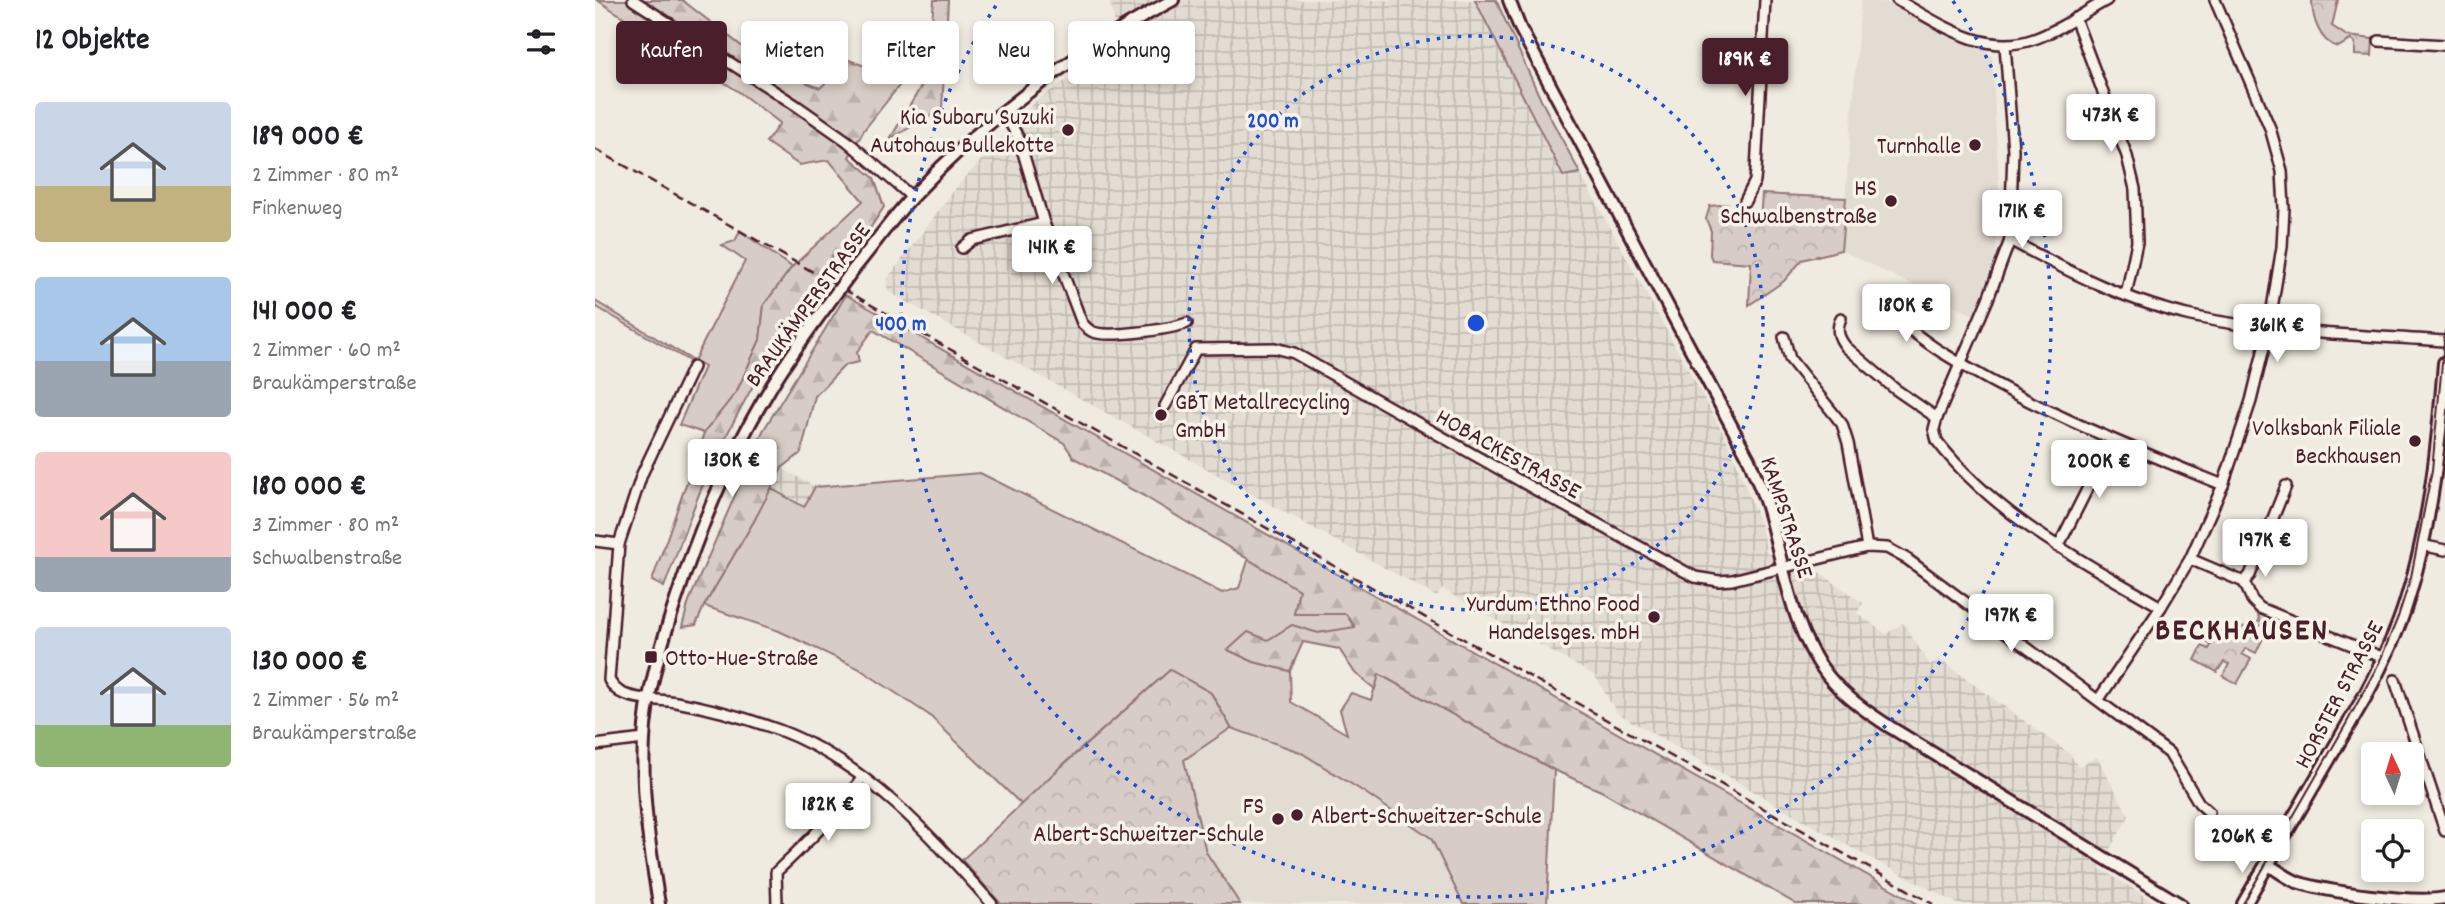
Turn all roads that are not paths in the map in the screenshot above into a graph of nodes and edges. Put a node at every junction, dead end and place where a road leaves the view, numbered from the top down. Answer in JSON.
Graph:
{"nodes":[{"id":1,"x":633,"y":0,"type":"edge"},
{"id":2,"x":1173,"y":0,"type":"edge"},
{"id":3,"x":1509,"y":0,"type":"edge"},
{"id":4,"x":1765,"y":0,"type":"edge"},
{"id":5,"x":1897,"y":0,"type":"edge"},
{"id":6,"x":2107,"y":0,"type":"edge"},
{"id":7,"x":2215,"y":0,"type":"edge"},
{"id":8,"x":2075,"y":18,"type":"junction"},
{"id":9,"x":2379,"y":41,"type":"dead end"},
{"id":10,"x":2005,"y":45,"type":"junction"},
{"id":11,"x":2445,"y":45,"type":"edge"},
{"id":12,"x":1004,"y":111,"type":"junction"},
{"id":13,"x":912,"y":197,"type":"junction"},
{"id":14,"x":1745,"y":201,"type":"dead end"},
{"id":15,"x":1044,"y":223,"type":"junction"},
{"id":16,"x":2010,"y":240,"type":"junction"},
{"id":17,"x":962,"y":248,"type":"dead end"},
{"id":18,"x":2126,"y":295,"type":"junction"},
{"id":19,"x":1898,"y":300,"type":"dead end"},
{"id":20,"x":1841,"y":318,"type":"dead end"},
{"id":21,"x":1187,"y":323,"type":"dead end"},
{"id":22,"x":2269,"y":327,"type":"junction"},
{"id":23,"x":1784,"y":337,"type":"dead end"},
{"id":24,"x":2445,"y":341,"type":"edge"},
{"id":25,"x":1961,"y":363,"type":"junction"},
{"id":26,"x":2445,"y":363,"type":"edge"},
{"id":27,"x":693,"y":367,"type":"dead end"},
{"id":28,"x":1165,"y":406,"type":"dead end"},
{"id":29,"x":1937,"y":418,"type":"junction"},
{"id":30,"x":2112,"y":440,"type":"junction"},
{"id":31,"x":2223,"y":485,"type":"junction"},
{"id":32,"x":2286,"y":486,"type":"dead end"},
{"id":33,"x":595,"y":541,"type":"edge"},
{"id":34,"x":619,"y":544,"type":"junction"},
{"id":35,"x":2421,"y":545,"type":"junction"},
{"id":36,"x":1867,"y":547,"type":"junction"},
{"id":37,"x":2059,"y":547,"type":"junction"},
{"id":38,"x":2445,"y":550,"type":"edge"},
{"id":39,"x":2190,"y":559,"type":"junction"},
{"id":40,"x":1783,"y":567,"type":"junction"},
{"id":41,"x":2244,"y":582,"type":"junction"},
{"id":42,"x":2161,"y":607,"type":"junction"},
{"id":43,"x":2384,"y":658,"type":"junction"},
{"id":44,"x":2395,"y":680,"type":"dead end"},
{"id":45,"x":2099,"y":699,"type":"junction"},
{"id":46,"x":649,"y":700,"type":"junction"},
{"id":47,"x":644,"y":739,"type":"junction"},
{"id":48,"x":595,"y":745,"type":"edge"},
{"id":49,"x":862,"y":778,"type":"junction"},
{"id":50,"x":2209,"y":812,"type":"dead end"},
{"id":51,"x":2445,"y":831,"type":"edge"},
{"id":52,"x":2269,"y":865,"type":"junction"},
{"id":53,"x":2445,"y":898,"type":"edge"},
{"id":54,"x":659,"y":904,"type":"edge"},
{"id":55,"x":777,"y":904,"type":"edge"},
{"id":56,"x":992,"y":904,"type":"edge"},
{"id":57,"x":2180,"y":904,"type":"edge"},
{"id":58,"x":2244,"y":904,"type":"edge"}],
"edges":[{"from":1,"to":13,"type":"street"},
{"from":2,"to":12,"type":"street","name":"BRAUKÄMPERSTRASSE"},
{"from":3,"to":40,"type":"street","name":"KAMPSTRASSE"},
{"from":4,"to":14,"type":"street"},
{"from":5,"to":10,"type":"street"},
{"from":6,"to":8,"type":"street"},
{"from":7,"to":22,"type":"street"},
{"from":8,"to":10,"type":"street"},
{"from":8,"to":18,"type":"street"},
{"from":9,"to":11,"type":"street"},
{"from":10,"to":16,"type":"street"},
{"from":12,"to":13,"type":"street","name":"BRAUKÄMPERSTRASSE"},
{"from":12,"to":15,"type":"street"},
{"from":13,"to":46,"type":"street","name":"BRAUKÄMPERSTRASSE","bridge":true},
{"from":15,"to":17,"type":"street"},
{"from":15,"to":21,"type":"street"},
{"from":16,"to":18,"type":"street"},
{"from":16,"to":25,"type":"street"},
{"from":18,"to":22,"type":"street"},
{"from":19,"to":25,"type":"street"},
{"from":20,"to":29,"type":"street"},
{"from":22,"to":24,"type":"street"},
{"from":22,"to":31,"type":"street"},
{"from":23,"to":36,"type":"street"},
{"from":25,"to":29,"type":"street"},
{"from":25,"to":30,"type":"street"},
{"from":26,"to":35,"type":"main road","name":"HORSTER STRASSE"},
{"from":27,"to":34,"type":"street"},
{"from":28,"to":40,"type":"street","name":"HOBACKESTRASSE"},
{"from":29,"to":37,"type":"street"},
{"from":30,"to":31,"type":"street"},
{"from":30,"to":37,"type":"street"},
{"from":31,"to":39,"type":"street"},
{"from":32,"to":41,"type":"street"},
{"from":33,"to":34,"type":"street"},
{"from":34,"to":46,"type":"street"},
{"from":35,"to":38,"type":"street"},
{"from":35,"to":43,"type":"main road","name":"HORSTER STRASSE"},
{"from":36,"to":40,"type":"street","name":"HOBACKESTRASSE"},
{"from":36,"to":45,"type":"street","name":"HOBACKESTRASSE"},
{"from":37,"to":42,"type":"street"},
{"from":39,"to":41,"type":"street"},
{"from":39,"to":42,"type":"street"},
{"from":40,"to":57,"type":"street","name":"KAMPSTRASSE"},
{"from":41,"to":43,"type":"street"},
{"from":42,"to":45,"type":"street"},
{"from":43,"to":52,"type":"main road","name":"HORSTER STRASSE"},
{"from":44,"to":51,"type":"street"},
{"from":45,"to":50,"type":"street","name":"HOBACKESTRASSE"},
{"from":46,"to":47,"type":"street","name":"BRAUKÄMPERSTRASSE"},
{"from":46,"to":49,"type":"street"},
{"from":47,"to":48,"type":"street"},
{"from":47,"to":54,"type":"street","name":"BRAUKÄMPERSTRASSE"},
{"from":49,"to":55,"type":"street"},
{"from":49,"to":56,"type":"street"},
{"from":52,"to":53,"type":"street"},
{"from":52,"to":58,"type":"main road","name":"HORSTER STRASSE"}]}
